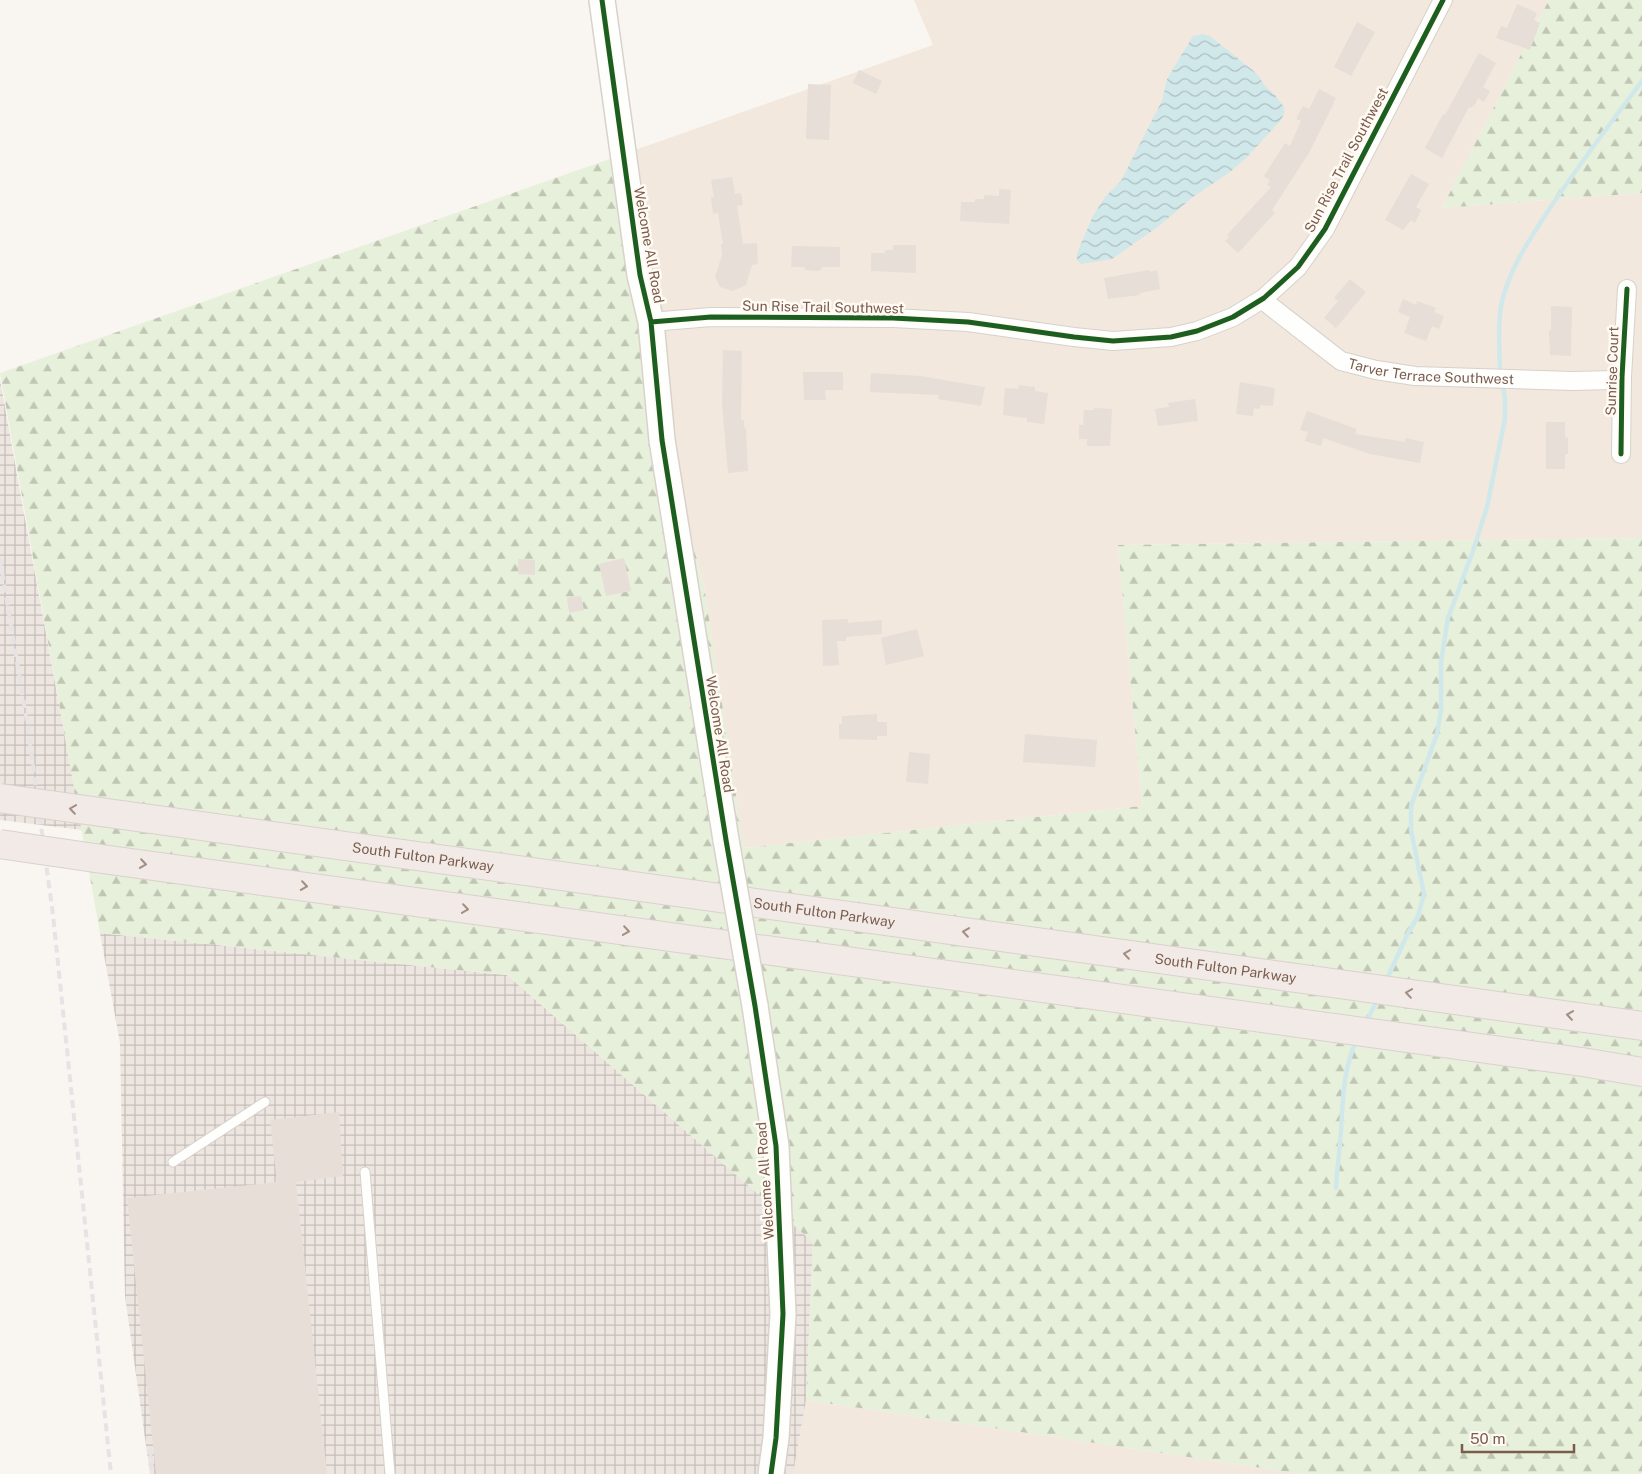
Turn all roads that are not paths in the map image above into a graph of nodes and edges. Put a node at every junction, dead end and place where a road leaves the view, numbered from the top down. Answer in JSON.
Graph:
{"nodes":[{"id":1,"x":602,"y":0,"type":"edge"},
{"id":2,"x":1443,"y":0,"type":"edge"},
{"id":3,"x":1627,"y":289,"type":"dead end"},
{"id":4,"x":1264,"y":298,"type":"junction"},
{"id":5,"x":651,"y":322,"type":"junction"},
{"id":6,"x":1622,"y":377,"type":"junction"},
{"id":7,"x":1621,"y":454,"type":"dead end"},
{"id":8,"x":0,"y":798,"type":"edge"},
{"id":9,"x":0,"y":844,"type":"edge"},
{"id":10,"x":1634,"y":1024,"type":"edge"},
{"id":11,"x":1582,"y":1062,"type":"junction"},
{"id":12,"x":1642,"y":1072,"type":"edge"},
{"id":13,"x":1642,"y":1077,"type":"edge"},
{"id":14,"x":265,"y":1102,"type":"dead end"},
{"id":15,"x":174,"y":1162,"type":"dead end"},
{"id":16,"x":365,"y":1172,"type":"dead end"},
{"id":17,"x":390,"y":1474,"type":"edge"},
{"id":18,"x":771,"y":1474,"type":"edge"}],
"edges":[{"from":1,"to":5,"type":"street","name":"Welcome All Road"},
{"from":2,"to":4,"type":"street","name":"Sun Rise Trail Southwest"},
{"from":3,"to":6,"type":"street","name":"Sunrise Court"},
{"from":4,"to":5,"type":"street","name":"Sun Rise Trail Southwest"},
{"from":4,"to":6,"type":"street","name":"Tarver Terrace Southwest"},
{"from":5,"to":18,"type":"street","name":"Welcome All Road","bridge":true},
{"from":6,"to":7,"type":"street","name":"Sunrise Court"},
{"from":10,"to":8,"type":"highway","name":"South Fulton Parkway","one_way":true,"bridge":true},
{"from":9,"to":11,"type":"highway","one_way":true,"bridge":true},
{"from":11,"to":12,"type":"highway"},
{"from":11,"to":13,"type":"highway"},
{"from":14,"to":15,"type":"lane"},
{"from":16,"to":17,"type":"lane"}]}
